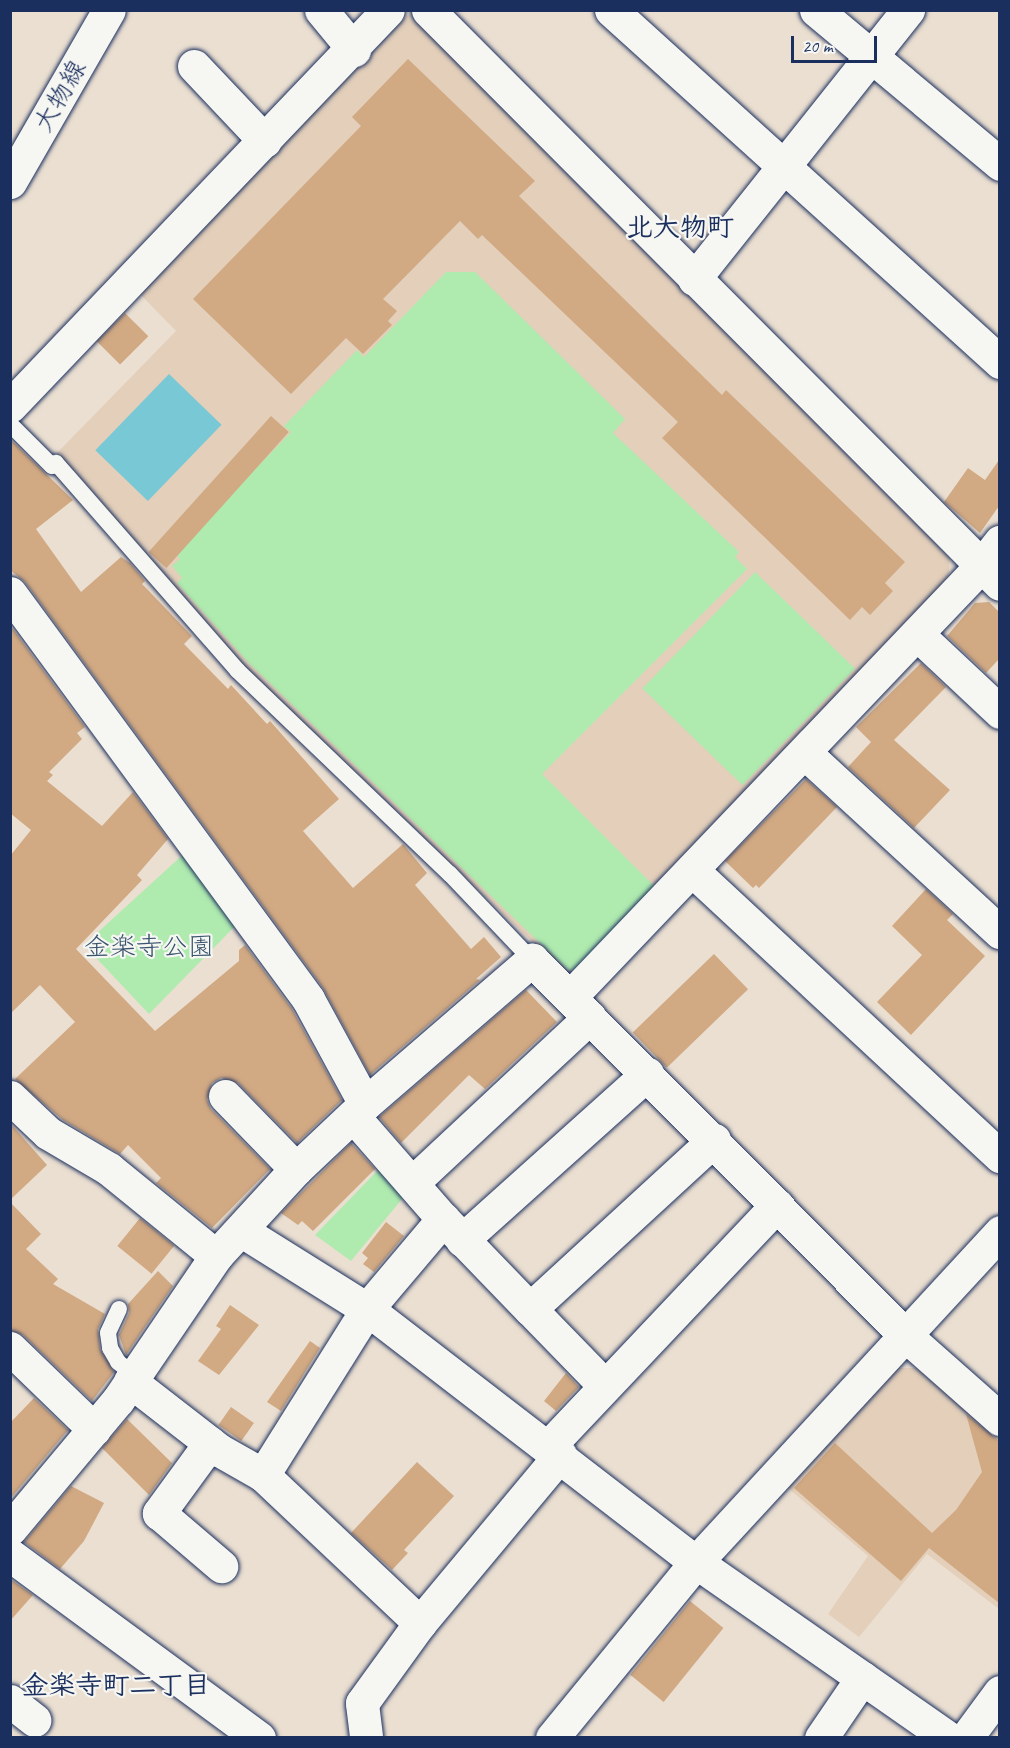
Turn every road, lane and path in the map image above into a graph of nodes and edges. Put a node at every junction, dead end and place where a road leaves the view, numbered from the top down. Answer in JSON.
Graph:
{"nodes":[{"id":1,"x":321,"y":10,"type":"edge"},
{"id":2,"x":388,"y":10,"type":"edge"},
{"id":3,"x":428,"y":10,"type":"edge"},
{"id":4,"x":611,"y":10,"type":"edge"},
{"id":5,"x":816,"y":10,"type":"edge"},
{"id":6,"x":908,"y":10,"type":"edge"},
{"id":7,"x":99,"y":14,"type":"edge"},
{"id":8,"x":354,"y":50,"type":"junction"},
{"id":9,"x":871,"y":57,"type":"junction"},
{"id":10,"x":194,"y":66,"type":"dead end"},
{"id":11,"x":265,"y":141,"type":"junction"},
{"id":12,"x":999,"y":164,"type":"edge"},
{"id":13,"x":784,"y":166,"type":"junction"},
{"id":14,"x":10,"y":182,"type":"edge"},
{"id":15,"x":694,"y":279,"type":"junction"},
{"id":16,"x":999,"y":362,"type":"edge"},
{"id":17,"x":10,"y":406,"type":"edge"},
{"id":18,"x":10,"y":424,"type":"edge"},
{"id":19,"x":993,"y":564,"type":"edge"},
{"id":20,"x":10,"y":593,"type":"edge"},
{"id":21,"x":917,"y":634,"type":"junction"},
{"id":22,"x":999,"y":712,"type":"edge"},
{"id":23,"x":805,"y":753,"type":"junction"},
{"id":24,"x":693,"y":871,"type":"junction"},
{"id":25,"x":999,"y":932,"type":"edge"},
{"id":26,"x":532,"y":960,"type":"junction"},
{"id":27,"x":580,"y":1007,"type":"junction"},
{"id":28,"x":647,"y":1074,"type":"junction"},
{"id":29,"x":225,"y":1096,"type":"dead end"},
{"id":30,"x":10,"y":1097,"type":"edge"},
{"id":31,"x":359,"y":1110,"type":"junction"},
{"id":32,"x":714,"y":1140,"type":"junction"},
{"id":33,"x":999,"y":1156,"type":"edge"},
{"id":34,"x":296,"y":1168,"type":"junction"},
{"id":35,"x":412,"y":1183,"type":"junction"},
{"id":36,"x":777,"y":1205,"type":"junction"},
{"id":37,"x":452,"y":1230,"type":"junction"},
{"id":38,"x":242,"y":1231,"type":"junction"},
{"id":39,"x":999,"y":1232,"type":"edge"},
{"id":40,"x":216,"y":1256,"type":"junction"},
{"id":41,"x":119,"y":1309,"type":"dead end"},
{"id":42,"x":367,"y":1309,"type":"junction"},
{"id":43,"x":530,"y":1309,"type":"junction"},
{"id":44,"x":905,"y":1335,"type":"junction"},
{"id":45,"x":10,"y":1348,"type":"edge"},
{"id":46,"x":132,"y":1378,"type":"junction"},
{"id":47,"x":604,"y":1385,"type":"junction"},
{"id":48,"x":999,"y":1419,"type":"edge"},
{"id":49,"x":94,"y":1429,"type":"junction"},
{"id":50,"x":210,"y":1443,"type":"junction"},
{"id":51,"x":554,"y":1451,"type":"junction"},
{"id":52,"x":263,"y":1475,"type":"junction"},
{"id":53,"x":10,"y":1529,"type":"edge"},
{"id":54,"x":10,"y":1555,"type":"edge"},
{"id":55,"x":202,"y":1562,"type":"dead end"},
{"id":56,"x":696,"y":1562,"type":"junction"},
{"id":57,"x":420,"y":1623,"type":"junction"},
{"id":58,"x":862,"y":1678,"type":"junction"},
{"id":59,"x":999,"y":1692,"type":"edge"},
{"id":60,"x":259,"y":1737,"type":"edge"},
{"id":61,"x":365,"y":1737,"type":"edge"},
{"id":62,"x":552,"y":1737,"type":"edge"},
{"id":63,"x":821,"y":1737,"type":"edge"},
{"id":64,"x":948,"y":1737,"type":"edge"},
{"id":65,"x":966,"y":1737,"type":"edge"}],
"edges":[{"from":1,"to":8,"type":"street"},
{"from":2,"to":8,"type":"street"},
{"from":3,"to":15,"type":"street"},
{"from":4,"to":13,"type":"street"},
{"from":5,"to":9,"type":"street"},
{"from":6,"to":9,"type":"street"},
{"from":7,"to":14,"type":"street","name":"大物線"},
{"from":8,"to":11,"type":"street"},
{"from":9,"to":12,"type":"street"},
{"from":9,"to":13,"type":"street"},
{"from":10,"to":11,"type":"street"},
{"from":11,"to":17,"type":"street"},
{"from":13,"to":15,"type":"street"},
{"from":13,"to":16,"type":"street"},
{"from":15,"to":19,"type":"street"},
{"from":18,"to":26,"type":"lane"},
{"from":19,"to":21,"type":"street"},
{"from":20,"to":31,"type":"street"},
{"from":21,"to":22,"type":"street"},
{"from":21,"to":23,"type":"street"},
{"from":23,"to":24,"type":"street"},
{"from":23,"to":25,"type":"street"},
{"from":24,"to":27,"type":"street"},
{"from":24,"to":33,"type":"street"},
{"from":26,"to":27,"type":"street"},
{"from":26,"to":31,"type":"street"},
{"from":27,"to":28,"type":"street"},
{"from":27,"to":35,"type":"street"},
{"from":28,"to":32,"type":"street"},
{"from":28,"to":37,"type":"street"},
{"from":29,"to":34,"type":"street"},
{"from":30,"to":40,"type":"street"},
{"from":31,"to":34,"type":"street"},
{"from":31,"to":35,"type":"street"},
{"from":32,"to":36,"type":"street"},
{"from":32,"to":43,"type":"street"},
{"from":34,"to":38,"type":"street"},
{"from":35,"to":37,"type":"street"},
{"from":36,"to":44,"type":"street"},
{"from":36,"to":47,"type":"street"},
{"from":37,"to":42,"type":"street"},
{"from":37,"to":43,"type":"street"},
{"from":38,"to":40,"type":"street"},
{"from":38,"to":42,"type":"street"},
{"from":39,"to":44,"type":"street"},
{"from":40,"to":46,"type":"street"},
{"from":41,"to":46,"type":"lane"},
{"from":42,"to":51,"type":"street"},
{"from":42,"to":52,"type":"street"},
{"from":43,"to":47,"type":"street"},
{"from":44,"to":48,"type":"street"},
{"from":44,"to":56,"type":"street"},
{"from":45,"to":49,"type":"street"},
{"from":46,"to":49,"type":"street"},
{"from":46,"to":50,"type":"street"},
{"from":47,"to":51,"type":"street"},
{"from":49,"to":53,"type":"street"},
{"from":50,"to":52,"type":"street"},
{"from":50,"to":55,"type":"street"},
{"from":51,"to":56,"type":"street"},
{"from":51,"to":57,"type":"street"},
{"from":52,"to":57,"type":"street"},
{"from":54,"to":60,"type":"street"},
{"from":56,"to":58,"type":"street"},
{"from":56,"to":62,"type":"street"},
{"from":57,"to":61,"type":"street"},
{"from":58,"to":63,"type":"street"},
{"from":58,"to":64,"type":"street"},
{"from":59,"to":65,"type":"street"}]}
